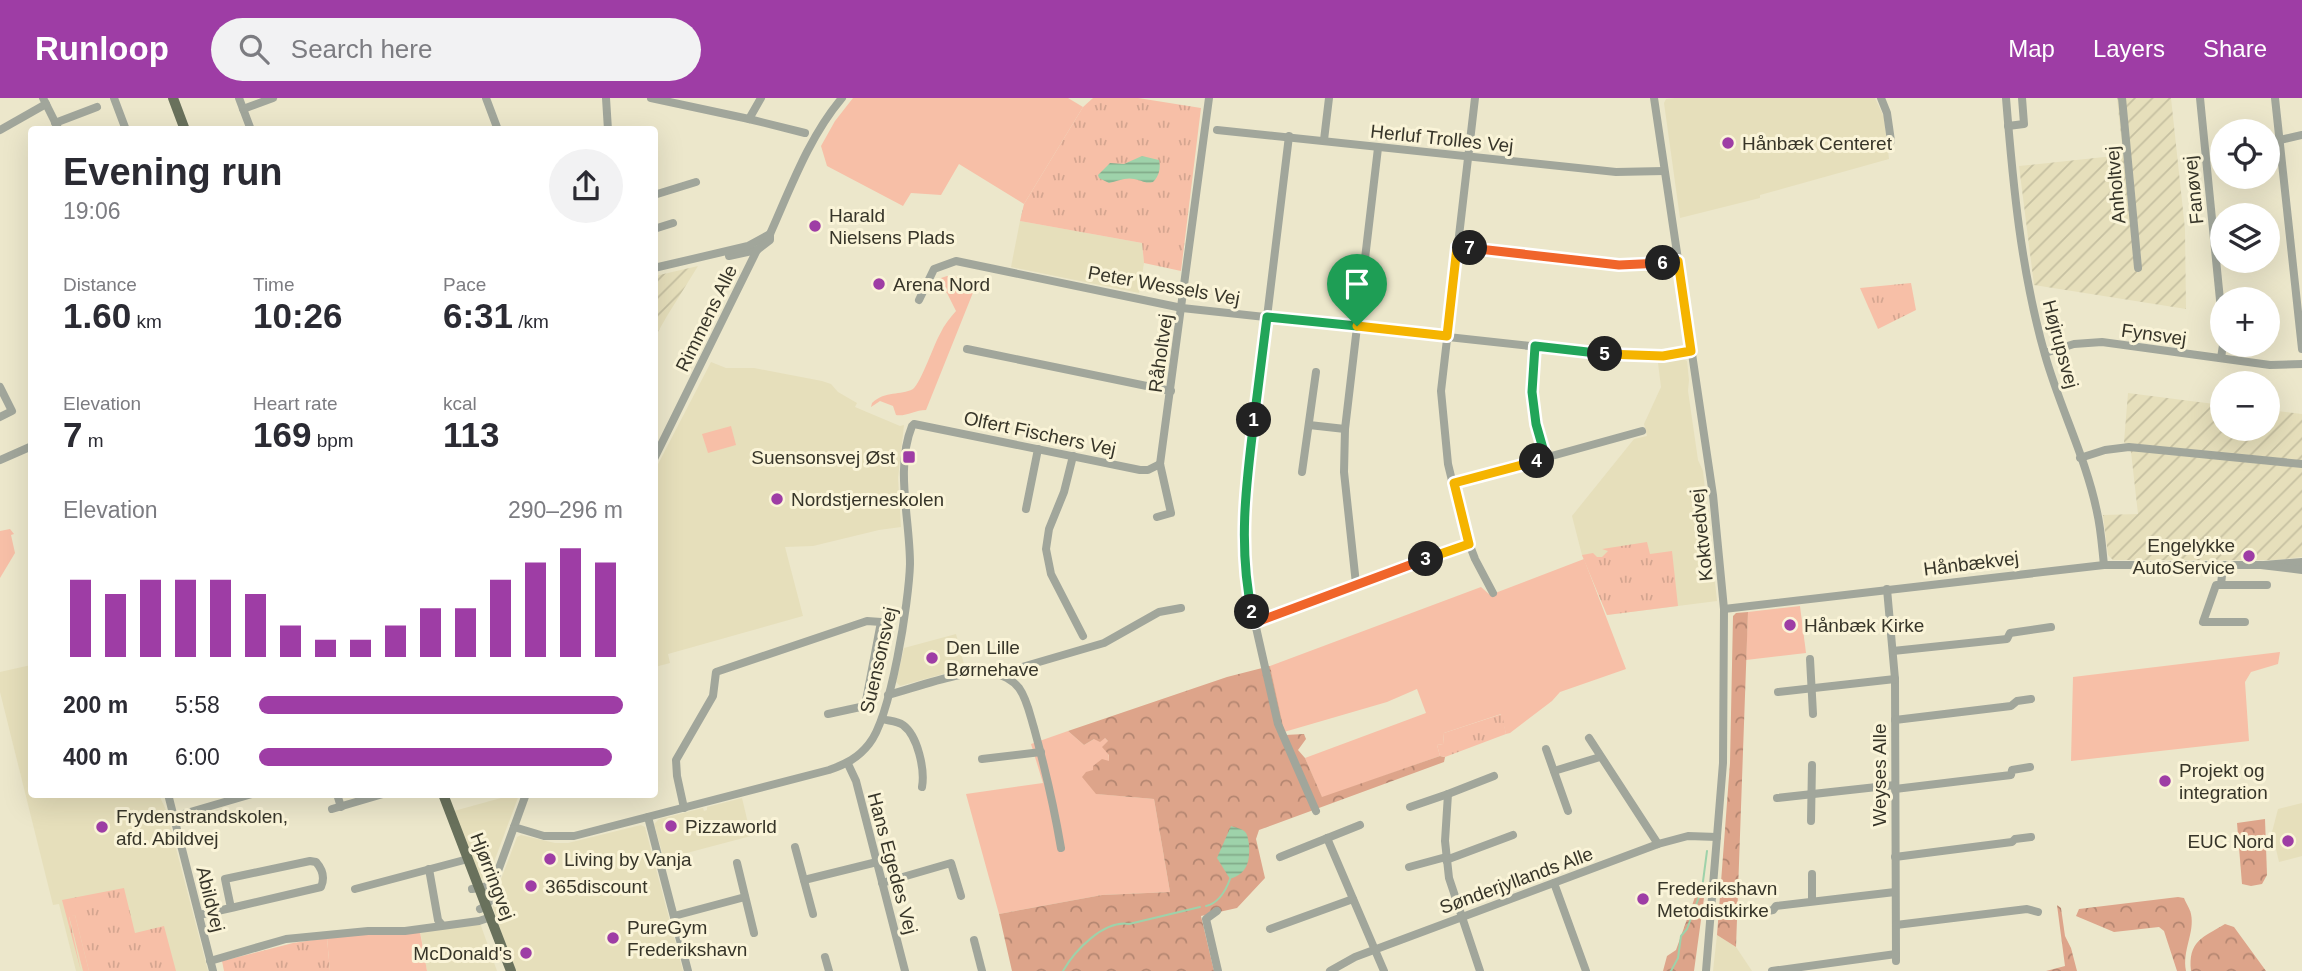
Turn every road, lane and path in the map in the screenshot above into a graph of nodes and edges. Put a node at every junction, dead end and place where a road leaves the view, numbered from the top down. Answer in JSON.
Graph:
{"nodes":[{"id":1,"x":114,"y":98,"type":"edge"},
{"id":2,"x":173,"y":98,"type":"edge"},
{"id":3,"x":239,"y":98,"type":"edge"},
{"id":4,"x":273,"y":98,"type":"edge"},
{"id":5,"x":485,"y":98,"type":"edge"},
{"id":6,"x":606,"y":98,"type":"edge"},
{"id":7,"x":651,"y":98,"type":"edge"},
{"id":8,"x":761,"y":98,"type":"edge"},
{"id":9,"x":842,"y":98,"type":"edge"},
{"id":10,"x":1209,"y":98,"type":"edge"},
{"id":11,"x":1329,"y":98,"type":"edge"},
{"id":12,"x":1475,"y":98,"type":"edge"},
{"id":13,"x":1654,"y":98,"type":"edge"},
{"id":14,"x":1881,"y":98,"type":"edge"},
{"id":15,"x":2006,"y":98,"type":"edge"},
{"id":16,"x":2022,"y":98,"type":"edge"},
{"id":17,"x":2122,"y":98,"type":"edge"},
{"id":18,"x":2200,"y":98,"type":"edge"},
{"id":19,"x":2275,"y":98,"type":"edge"},
{"id":20,"x":45,"y":101,"type":"edge"},
{"id":21,"x":97,"y":107,"type":"dead end"},
{"id":22,"x":243,"y":109,"type":"junction"},
{"id":23,"x":749,"y":119,"type":"junction"},
{"id":24,"x":2278,"y":119,"type":"edge"},
{"id":25,"x":57,"y":126,"type":"edge"},
{"id":26,"x":124,"y":126,"type":"edge"},
{"id":27,"x":184,"y":126,"type":"edge"},
{"id":28,"x":249,"y":126,"type":"edge"},
{"id":29,"x":496,"y":126,"type":"edge"},
{"id":30,"x":608,"y":126,"type":"edge"},
{"id":31,"x":2008,"y":126,"type":"junction"},
{"id":32,"x":0,"y":130,"type":"edge"},
{"id":33,"x":1217,"y":130,"type":"dead end"},
{"id":34,"x":805,"y":134,"type":"dead end"},
{"id":35,"x":2302,"y":135,"type":"edge"},
{"id":36,"x":1289,"y":136,"type":"junction"},
{"id":37,"x":1324,"y":140,"type":"junction"},
{"id":38,"x":2280,"y":140,"type":"joint"},
{"id":39,"x":1891,"y":141,"type":"dead end"},
{"id":40,"x":1378,"y":148,"type":"junction"},
{"id":41,"x":1468,"y":157,"type":"junction"},
{"id":42,"x":1664,"y":171,"type":"junction"},
{"id":43,"x":696,"y":182,"type":"dead end"},
{"id":44,"x":658,"y":194,"type":"edge"},
{"id":45,"x":673,"y":223,"type":"dead end"},
{"id":46,"x":658,"y":228,"type":"edge"},
{"id":47,"x":755,"y":247,"type":"junction"},
{"id":48,"x":1457,"y":247,"type":"junction"},
{"id":49,"x":1678,"y":261,"type":"junction"},
{"id":50,"x":658,"y":267,"type":"edge"},
{"id":51,"x":2138,"y":268,"type":"dead end"},
{"id":52,"x":2219,"y":287,"type":"edge"},
{"id":53,"x":919,"y":300,"type":"dead end"},
{"id":54,"x":1182,"y":308,"type":"junction"},
{"id":55,"x":1267,"y":317,"type":"junction"},
{"id":56,"x":1357,"y":326,"type":"junction"},
{"id":57,"x":1447,"y":336,"type":"junction"},
{"id":58,"x":1535,"y":346,"type":"junction"},
{"id":59,"x":967,"y":349,"type":"dead end"},
{"id":60,"x":2302,"y":349,"type":"edge"},
{"id":61,"x":1691,"y":351,"type":"junction"},
{"id":62,"x":2045,"y":353,"type":"junction"},
{"id":63,"x":2221,"y":358,"type":"joint"},
{"id":64,"x":2302,"y":364,"type":"edge"},
{"id":65,"x":1316,"y":372,"type":"dead end"},
{"id":66,"x":0,"y":387,"type":"edge"},
{"id":67,"x":1171,"y":391,"type":"junction"},
{"id":68,"x":0,"y":417,"type":"edge"},
{"id":69,"x":1309,"y":425,"type":"junction"},
{"id":70,"x":912,"y":426,"type":"joint"},
{"id":71,"x":1345,"y":429,"type":"junction"},
{"id":72,"x":1642,"y":431,"type":"dead end"},
{"id":73,"x":28,"y":448,"type":"edge"},
{"id":74,"x":1038,"y":449,"type":"junction"},
{"id":75,"x":658,"y":451,"type":"edge"},
{"id":76,"x":1073,"y":456,"type":"junction"},
{"id":77,"x":2080,"y":458,"type":"junction"},
{"id":78,"x":1546,"y":459,"type":"junction"},
{"id":79,"x":0,"y":460,"type":"edge"},
{"id":80,"x":1160,"y":464,"type":"junction"},
{"id":81,"x":2302,"y":464,"type":"edge"},
{"id":82,"x":1302,"y":472,"type":"dead end"},
{"id":83,"x":1454,"y":483,"type":"junction"},
{"id":84,"x":1026,"y":509,"type":"dead end"},
{"id":85,"x":1157,"y":517,"type":"dead end"},
{"id":86,"x":1469,"y":544,"type":"junction"},
{"id":87,"x":2302,"y":562,"type":"edge"},
{"id":88,"x":2104,"y":565,"type":"junction"},
{"id":89,"x":2223,"y":565,"type":"junction"},
{"id":90,"x":2261,"y":565,"type":"junction"},
{"id":91,"x":2302,"y":570,"type":"edge"},
{"id":92,"x":1356,"y":584,"type":"junction"},
{"id":93,"x":2221,"y":584,"type":"junction"},
{"id":94,"x":2267,"y":585,"type":"dead end"},
{"id":95,"x":1886,"y":589,"type":"junction"},
{"id":96,"x":1493,"y":593,"type":"dead end"},
{"id":97,"x":1181,"y":608,"type":"dead end"},
{"id":98,"x":1724,"y":609,"type":"junction"},
{"id":99,"x":2245,"y":622,"type":"dead end"},
{"id":100,"x":1254,"y":623,"type":"junction"},
{"id":101,"x":2051,"y":627,"type":"dead end"},
{"id":102,"x":1083,"y":636,"type":"dead end"},
{"id":103,"x":1894,"y":651,"type":"junction"},
{"id":104,"x":1810,"y":660,"type":"dead end"},
{"id":105,"x":1009,"y":678,"type":"junction"},
{"id":106,"x":1895,"y":679,"type":"junction"},
{"id":107,"x":1812,"y":687,"type":"junction"},
{"id":108,"x":1777,"y":692,"type":"dead end"},
{"id":109,"x":888,"y":695,"type":"junction"},
{"id":110,"x":2031,"y":699,"type":"dead end"},
{"id":111,"x":828,"y":714,"type":"dead end"},
{"id":112,"x":1813,"y":714,"type":"dead end"},
{"id":113,"x":882,"y":719,"type":"junction"},
{"id":114,"x":1895,"y":720,"type":"junction"},
{"id":115,"x":1589,"y":737,"type":"dead end"},
{"id":116,"x":1546,"y":749,"type":"dead end"},
{"id":117,"x":1041,"y":752,"type":"junction"},
{"id":118,"x":1600,"y":757,"type":"junction"},
{"id":119,"x":982,"y":759,"type":"dead end"},
{"id":120,"x":848,"y":764,"type":"junction"},
{"id":121,"x":1812,"y":765,"type":"dead end"},
{"id":122,"x":2030,"y":767,"type":"dead end"},
{"id":123,"x":1554,"y":772,"type":"junction"},
{"id":124,"x":1494,"y":776,"type":"dead end"},
{"id":125,"x":922,"y":787,"type":"dead end"},
{"id":126,"x":1895,"y":787,"type":"junction"},
{"id":127,"x":1448,"y":794,"type":"junction"},
{"id":128,"x":1812,"y":794,"type":"junction"},
{"id":129,"x":169,"y":798,"type":"edge"},
{"id":130,"x":238,"y":798,"type":"edge"},
{"id":131,"x":338,"y":798,"type":"edge"},
{"id":132,"x":370,"y":798,"type":"edge"},
{"id":133,"x":438,"y":798,"type":"edge"},
{"id":134,"x":444,"y":798,"type":"edge"},
{"id":135,"x":525,"y":798,"type":"edge"},
{"id":136,"x":1777,"y":799,"type":"dead end"},
{"id":137,"x":341,"y":807,"type":"junction"},
{"id":138,"x":1410,"y":807,"type":"dead end"},
{"id":139,"x":684,"y":808,"type":"junction"},
{"id":140,"x":332,"y":809,"type":"dead end"},
{"id":141,"x":1316,"y":811,"type":"dead end"},
{"id":142,"x":1568,"y":811,"type":"dead end"},
{"id":143,"x":173,"y":817,"type":"junction"},
{"id":144,"x":648,"y":817,"type":"junction"},
{"id":145,"x":1811,"y":821,"type":"dead end"},
{"id":146,"x":1360,"y":825,"type":"dead end"},
{"id":147,"x":514,"y":827,"type":"junction"},
{"id":148,"x":1513,"y":835,"type":"dead end"},
{"id":149,"x":1717,"y":836,"type":"junction"},
{"id":150,"x":2031,"y":837,"type":"dead end"},
{"id":151,"x":1327,"y":838,"type":"junction"},
{"id":152,"x":1658,"y":844,"type":"junction"},
{"id":153,"x":795,"y":847,"type":"dead end"},
{"id":154,"x":1061,"y":848,"type":"dead end"},
{"id":155,"x":1280,"y":856,"type":"dead end"},
{"id":156,"x":1895,"y":857,"type":"junction"},
{"id":157,"x":1446,"y":858,"type":"junction"},
{"id":158,"x":465,"y":859,"type":"junction"},
{"id":159,"x":877,"y":862,"type":"junction"},
{"id":160,"x":737,"y":863,"type":"dead end"},
{"id":161,"x":1409,"y":867,"type":"dead end"},
{"id":162,"x":429,"y":869,"type":"junction"},
{"id":163,"x":1812,"y":874,"type":"dead end"},
{"id":164,"x":804,"y":880,"type":"junction"},
{"id":165,"x":494,"y":882,"type":"junction"},
{"id":166,"x":882,"y":883,"type":"junction"},
{"id":167,"x":1554,"y":883,"type":"junction"},
{"id":168,"x":476,"y":888,"type":"junction"},
{"id":169,"x":355,"y":889,"type":"dead end"},
{"id":170,"x":1895,"y":892,"type":"junction"},
{"id":171,"x":961,"y":896,"type":"dead end"},
{"id":172,"x":745,"y":897,"type":"junction"},
{"id":173,"x":1353,"y":899,"type":"junction"},
{"id":174,"x":1812,"y":901,"type":"junction"},
{"id":175,"x":231,"y":908,"type":"junction"},
{"id":176,"x":1217,"y":911,"type":"dead end"},
{"id":177,"x":1768,"y":911,"type":"dead end"},
{"id":178,"x":2038,"y":912,"type":"dead end"},
{"id":179,"x":485,"y":913,"type":"junction"},
{"id":180,"x":813,"y":914,"type":"dead end"},
{"id":181,"x":199,"y":915,"type":"junction"},
{"id":182,"x":674,"y":916,"type":"junction"},
{"id":183,"x":1461,"y":917,"type":"junction"},
{"id":184,"x":442,"y":925,"type":"junction"},
{"id":185,"x":1896,"y":925,"type":"junction"},
{"id":186,"x":1270,"y":929,"type":"dead end"},
{"id":187,"x":754,"y":933,"type":"dead end"},
{"id":188,"x":974,"y":940,"type":"dead end"},
{"id":189,"x":1376,"y":949,"type":"junction"},
{"id":190,"x":825,"y":957,"type":"dead end"},
{"id":191,"x":210,"y":961,"type":"junction"},
{"id":192,"x":979,"y":970,"type":"edge"},
{"id":193,"x":213,"y":971,"type":"edge"},
{"id":194,"x":503,"y":971,"type":"edge"},
{"id":195,"x":511,"y":971,"type":"edge"},
{"id":196,"x":688,"y":971,"type":"edge"},
{"id":197,"x":829,"y":971,"type":"edge"},
{"id":198,"x":905,"y":971,"type":"edge"},
{"id":199,"x":1218,"y":971,"type":"edge"},
{"id":200,"x":1330,"y":971,"type":"edge"},
{"id":201,"x":1384,"y":971,"type":"edge"},
{"id":202,"x":1480,"y":971,"type":"edge"},
{"id":203,"x":1586,"y":971,"type":"edge"},
{"id":204,"x":1706,"y":971,"type":"edge"},
{"id":205,"x":1772,"y":971,"type":"edge"}],
"edges":[{"from":1,"to":26,"type":"street"},
{"from":2,"to":27,"type":"main road"},
{"from":3,"to":22,"type":"street"},
{"from":4,"to":22,"type":"street"},
{"from":5,"to":29,"type":"street"},
{"from":6,"to":30,"type":"street"},
{"from":7,"to":23,"type":"street"},
{"from":8,"to":23,"type":"street"},
{"from":9,"to":47,"type":"street","name":"Rimmens Alle"},
{"from":10,"to":54,"type":"street","name":"Råholtvej"},
{"from":11,"to":37,"type":"street"},
{"from":12,"to":41,"type":"street"},
{"from":13,"to":42,"type":"street","name":"Koktvedvej"},
{"from":14,"to":39,"type":"street"},
{"from":15,"to":31,"type":"street","name":"Højrupsvej"},
{"from":16,"to":31,"type":"street"},
{"from":17,"to":51,"type":"street","name":"Anholtvej"},
{"from":18,"to":52,"type":"street","name":"Fanøvej"},
{"from":19,"to":24,"type":"street"},
{"from":20,"to":25,"type":"street"},
{"from":20,"to":32,"type":"street"},
{"from":21,"to":25,"type":"street"},
{"from":22,"to":28,"type":"street"},
{"from":23,"to":34,"type":"street"},
{"from":31,"to":62,"type":"street","name":"Højrupsvej"},
{"from":33,"to":36,"type":"street","name":"Herluf Trolles Vej"},
{"from":35,"to":38,"type":"street"},
{"from":36,"to":37,"type":"street","name":"Herluf Trolles Vej"},
{"from":36,"to":55,"type":"street"},
{"from":37,"to":40,"type":"street","name":"Herluf Trolles Vej"},
{"from":38,"to":60,"type":"street"},
{"from":40,"to":41,"type":"street","name":"Herluf Trolles Vej"},
{"from":40,"to":56,"type":"street"},
{"from":41,"to":42,"type":"street","name":"Herluf Trolles Vej"},
{"from":41,"to":48,"type":"street"},
{"from":42,"to":49,"type":"street","name":"Koktvedvej"},
{"from":43,"to":44,"type":"street"},
{"from":45,"to":46,"type":"street"},
{"from":47,"to":50,"type":"street"},
{"from":47,"to":75,"type":"street","name":"Rimmens Alle"},
{"from":48,"to":49,"type":"street"},
{"from":48,"to":57,"type":"street"},
{"from":49,"to":61,"type":"street","name":"Koktvedvej"},
{"from":53,"to":54,"type":"street","name":"Peter Wessels Vej"},
{"from":54,"to":55,"type":"street","name":"Peter Wessels Vej"},
{"from":54,"to":67,"type":"street","name":"Råholtvej"},
{"from":55,"to":56,"type":"street","name":"Peter Wessels Vej"},
{"from":55,"to":100,"type":"street"},
{"from":56,"to":57,"type":"street","name":"Peter Wessels Vej"},
{"from":56,"to":71,"type":"street"},
{"from":57,"to":58,"type":"street","name":"Peter Wessels Vej"},
{"from":57,"to":83,"type":"street"},
{"from":58,"to":61,"type":"street","name":"Peter Wessels Vej"},
{"from":58,"to":78,"type":"street"},
{"from":59,"to":67,"type":"street"},
{"from":61,"to":98,"type":"street","name":"Koktvedvej"},
{"from":62,"to":63,"type":"street","name":"Fynsvej"},
{"from":62,"to":77,"type":"street","name":"Højrupsvej"},
{"from":63,"to":64,"type":"street","name":"Fynsvej"},
{"from":65,"to":69,"type":"street"},
{"from":66,"to":68,"type":"street"},
{"from":67,"to":80,"type":"street","name":"Råholtvej"},
{"from":69,"to":71,"type":"street"},
{"from":69,"to":82,"type":"street"},
{"from":70,"to":74,"type":"street","name":"Olfert Fischers Vej"},
{"from":70,"to":109,"type":"street","name":"Suensonsvej"},
{"from":71,"to":92,"type":"street"},
{"from":72,"to":78,"type":"street"},
{"from":73,"to":79,"type":"street"},
{"from":74,"to":76,"type":"street","name":"Olfert Fischers Vej"},
{"from":74,"to":84,"type":"street"},
{"from":76,"to":80,"type":"street","name":"Olfert Fischers Vej"},
{"from":76,"to":102,"type":"street"},
{"from":77,"to":81,"type":"street"},
{"from":77,"to":88,"type":"street","name":"Højrupsvej"},
{"from":78,"to":83,"type":"street"},
{"from":80,"to":85,"type":"street","name":"Råholtvej"},
{"from":83,"to":86,"type":"street"},
{"from":86,"to":92,"type":"street"},
{"from":86,"to":96,"type":"street"},
{"from":87,"to":90,"type":"street","name":"Hånbækvej"},
{"from":88,"to":89,"type":"street","name":"Hånbækvej"},
{"from":88,"to":95,"type":"street","name":"Hånbækvej"},
{"from":89,"to":90,"type":"street","name":"Hånbækvej"},
{"from":89,"to":93,"type":"street"},
{"from":90,"to":91,"type":"street","name":"Hånbækvej"},
{"from":92,"to":100,"type":"street"},
{"from":93,"to":94,"type":"street"},
{"from":93,"to":99,"type":"street"},
{"from":95,"to":98,"type":"street","name":"Hånbækvej"},
{"from":95,"to":103,"type":"street","name":"Weyses Alle"},
{"from":97,"to":105,"type":"street"},
{"from":98,"to":149,"type":"street","name":"Koktvedvej"},
{"from":100,"to":141,"type":"street"},
{"from":101,"to":103,"type":"street"},
{"from":103,"to":106,"type":"street","name":"Weyses Alle"},
{"from":104,"to":107,"type":"street"},
{"from":105,"to":109,"type":"street"},
{"from":105,"to":117,"type":"street"},
{"from":106,"to":107,"type":"street"},
{"from":106,"to":114,"type":"street","name":"Weyses Alle"},
{"from":107,"to":108,"type":"street"},
{"from":107,"to":112,"type":"street"},
{"from":109,"to":113,"type":"street","name":"Suensonsvej"},
{"from":110,"to":114,"type":"street"},
{"from":111,"to":139,"type":"street","name":"Suensonsvej"},
{"from":113,"to":120,"type":"street","name":"Suensonsvej"},
{"from":113,"to":125,"type":"street"},
{"from":114,"to":126,"type":"street","name":"Weyses Alle"},
{"from":115,"to":118,"type":"street"},
{"from":116,"to":123,"type":"street"},
{"from":117,"to":119,"type":"street"},
{"from":117,"to":154,"type":"street"},
{"from":118,"to":123,"type":"street"},
{"from":118,"to":152,"type":"street"},
{"from":120,"to":139,"type":"street"},
{"from":120,"to":159,"type":"street","name":"Hans Egedes Vej"},
{"from":121,"to":128,"type":"street"},
{"from":122,"to":126,"type":"street"},
{"from":123,"to":142,"type":"street"},
{"from":124,"to":127,"type":"street"},
{"from":126,"to":128,"type":"street"},
{"from":126,"to":156,"type":"street","name":"Weyses Alle"},
{"from":127,"to":138,"type":"street"},
{"from":127,"to":157,"type":"street"},
{"from":128,"to":136,"type":"street"},
{"from":128,"to":145,"type":"street"},
{"from":129,"to":143,"type":"street","name":"Abildvej"},
{"from":130,"to":143,"type":"street"},
{"from":131,"to":137,"type":"street"},
{"from":132,"to":137,"type":"street"},
{"from":133,"to":158,"type":"main road","name":"Hjørringvej"},
{"from":134,"to":158,"type":"main road","name":"Hjørringvej"},
{"from":135,"to":147,"type":"street"},
{"from":137,"to":140,"type":"street"},
{"from":139,"to":144,"type":"street"},
{"from":143,"to":181,"type":"street","name":"Abildvej"},
{"from":144,"to":147,"type":"street"},
{"from":144,"to":182,"type":"street"},
{"from":146,"to":151,"type":"street"},
{"from":147,"to":165,"type":"street"},
{"from":148,"to":157,"type":"street"},
{"from":149,"to":152,"type":"street","name":"Sønderjyllands Alle"},
{"from":149,"to":204,"type":"street","name":"Koktvedvej"},
{"from":150,"to":156,"type":"street"},
{"from":151,"to":155,"type":"street"},
{"from":151,"to":173,"type":"street"},
{"from":152,"to":167,"type":"street","name":"Sønderjyllands Alle"},
{"from":153,"to":164,"type":"street"},
{"from":156,"to":170,"type":"street","name":"Weyses Alle"},
{"from":157,"to":161,"type":"street"},
{"from":157,"to":183,"type":"street"},
{"from":158,"to":162,"type":"street"},
{"from":158,"to":168,"type":"main road","name":"Hjørringvej"},
{"from":159,"to":164,"type":"street"},
{"from":159,"to":166,"type":"street","name":"Hans Egedes Vej"},
{"from":160,"to":172,"type":"street"},
{"from":162,"to":169,"type":"street"},
{"from":162,"to":184,"type":"street"},
{"from":163,"to":174,"type":"street"},
{"from":164,"to":180,"type":"street"},
{"from":165,"to":168,"type":"street"},
{"from":165,"to":179,"type":"street"},
{"from":166,"to":171,"type":"street"},
{"from":166,"to":198,"type":"street","name":"Hans Egedes Vej"},
{"from":167,"to":183,"type":"street","name":"Sønderjyllands Alle"},
{"from":167,"to":203,"type":"street"},
{"from":168,"to":179,"type":"main road","name":"Hjørringvej"},
{"from":170,"to":174,"type":"street"},
{"from":170,"to":185,"type":"street","name":"Weyses Alle"},
{"from":172,"to":182,"type":"street"},
{"from":172,"to":187,"type":"street"},
{"from":173,"to":186,"type":"street"},
{"from":173,"to":189,"type":"street"},
{"from":174,"to":177,"type":"street"},
{"from":175,"to":175,"type":"street"},
{"from":175,"to":181,"type":"street"},
{"from":176,"to":199,"type":"street"},
{"from":178,"to":185,"type":"street"},
{"from":179,"to":184,"type":"street"},
{"from":179,"to":194,"type":"main road","name":"Hjørringvej"},
{"from":179,"to":195,"type":"main road","name":"Hjørringvej"},
{"from":181,"to":191,"type":"street","name":"Abildvej"},
{"from":182,"to":196,"type":"street"},
{"from":183,"to":189,"type":"street","name":"Sønderjyllands Alle"},
{"from":183,"to":202,"type":"street"},
{"from":184,"to":191,"type":"street"},
{"from":185,"to":205,"type":"street","name":"Weyses Alle"},
{"from":188,"to":192,"type":"street"},
{"from":189,"to":200,"type":"street","name":"Sønderjyllands Alle"},
{"from":189,"to":201,"type":"street"},
{"from":190,"to":197,"type":"street"},
{"from":191,"to":193,"type":"street","name":"Abildvej"}]}
